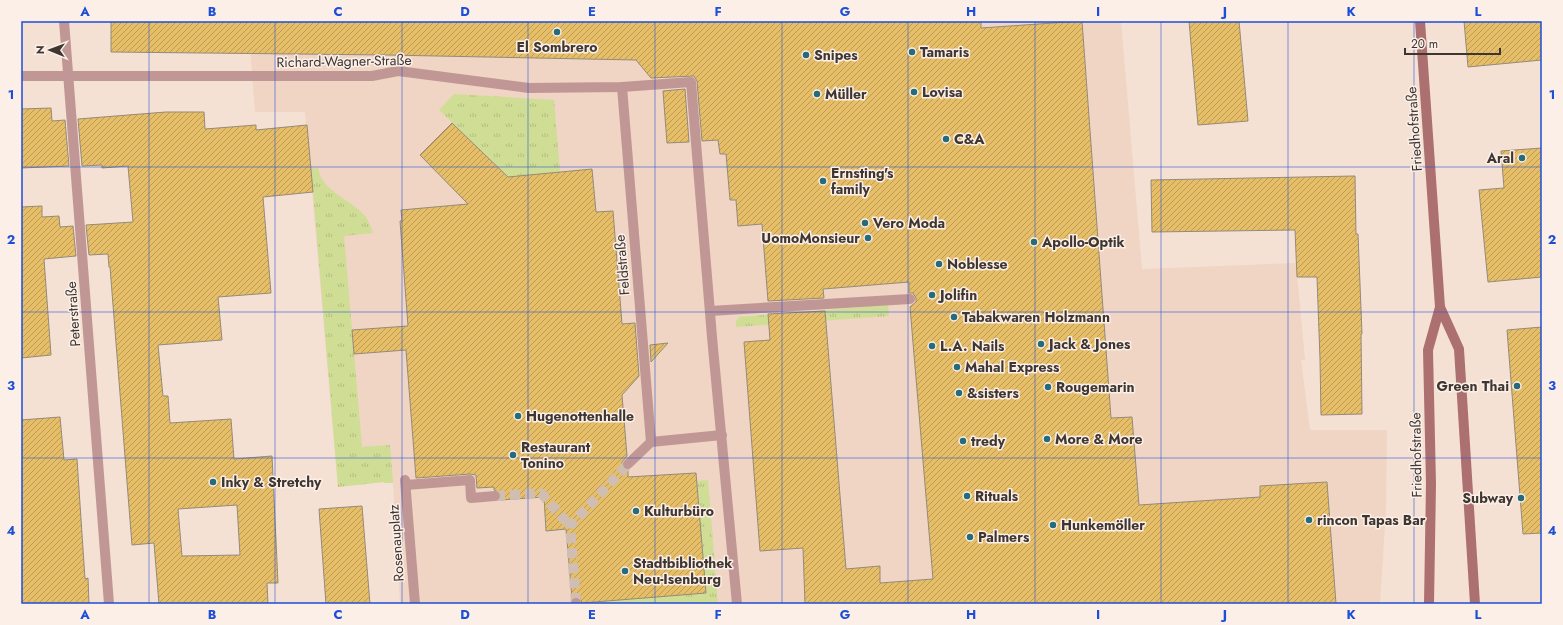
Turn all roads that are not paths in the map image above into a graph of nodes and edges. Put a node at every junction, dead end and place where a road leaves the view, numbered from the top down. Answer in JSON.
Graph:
{"nodes":[{"id":1,"x":64,"y":21,"type":"edge"},
{"id":2,"x":1420,"y":21,"type":"edge"},
{"id":3,"x":21,"y":76,"type":"edge"},
{"id":4,"x":69,"y":77,"type":"junction"},
{"id":5,"x":622,"y":87,"type":"junction"},
{"id":6,"x":910,"y":299,"type":"dead end"},
{"id":7,"x":1440,"y":306,"type":"junction"},
{"id":8,"x":710,"y":312,"type":"junction"},
{"id":9,"x":722,"y":435,"type":"junction"},
{"id":10,"x":651,"y":442,"type":"junction"},
{"id":11,"x":628,"y":464,"type":"tunnel mouth"},
{"id":12,"x":495,"y":496,"type":"tunnel mouth"},
{"id":13,"x":1475,"y":586,"type":"junction"},
{"id":14,"x":109,"y":604,"type":"edge"},
{"id":15,"x":415,"y":604,"type":"edge"},
{"id":16,"x":737,"y":604,"type":"edge"},
{"id":17,"x":1429,"y":604,"type":"edge"},
{"id":18,"x":1475,"y":604,"type":"edge"},
{"id":19,"x":1481,"y":604,"type":"edge"}],
"edges":[{"from":1,"to":4,"type":"street","name":"Peterstraße"},
{"from":2,"to":7,"type":"main road","name":"Friedhofstraße"},
{"from":3,"to":4,"type":"street","name":"Richard-Wagner-Straße"},
{"from":4,"to":5,"type":"street","name":"Richard-Wagner-Straße"},
{"from":4,"to":14,"type":"street","name":"Peterstraße"},
{"from":5,"to":8,"type":"street","name":"Richard-Wagner-Straße"},
{"from":5,"to":10,"type":"street","name":"Feldstraße"},
{"from":6,"to":8,"type":"street"},
{"from":7,"to":13,"type":"main road","name":"Friedhofstraße"},
{"from":7,"to":17,"type":"main road","name":"Friedhofstraße"},
{"from":8,"to":9,"type":"street"},
{"from":9,"to":10,"type":"street"},
{"from":9,"to":16,"type":"street"},
{"from":10,"to":11,"type":"street"},
{"from":12,"to":15,"type":"street","name":"Rosenauplatz"},
{"from":13,"to":18,"type":"main road","name":"Friedhofstraße"},
{"from":13,"to":19,"type":"main road"}]}
